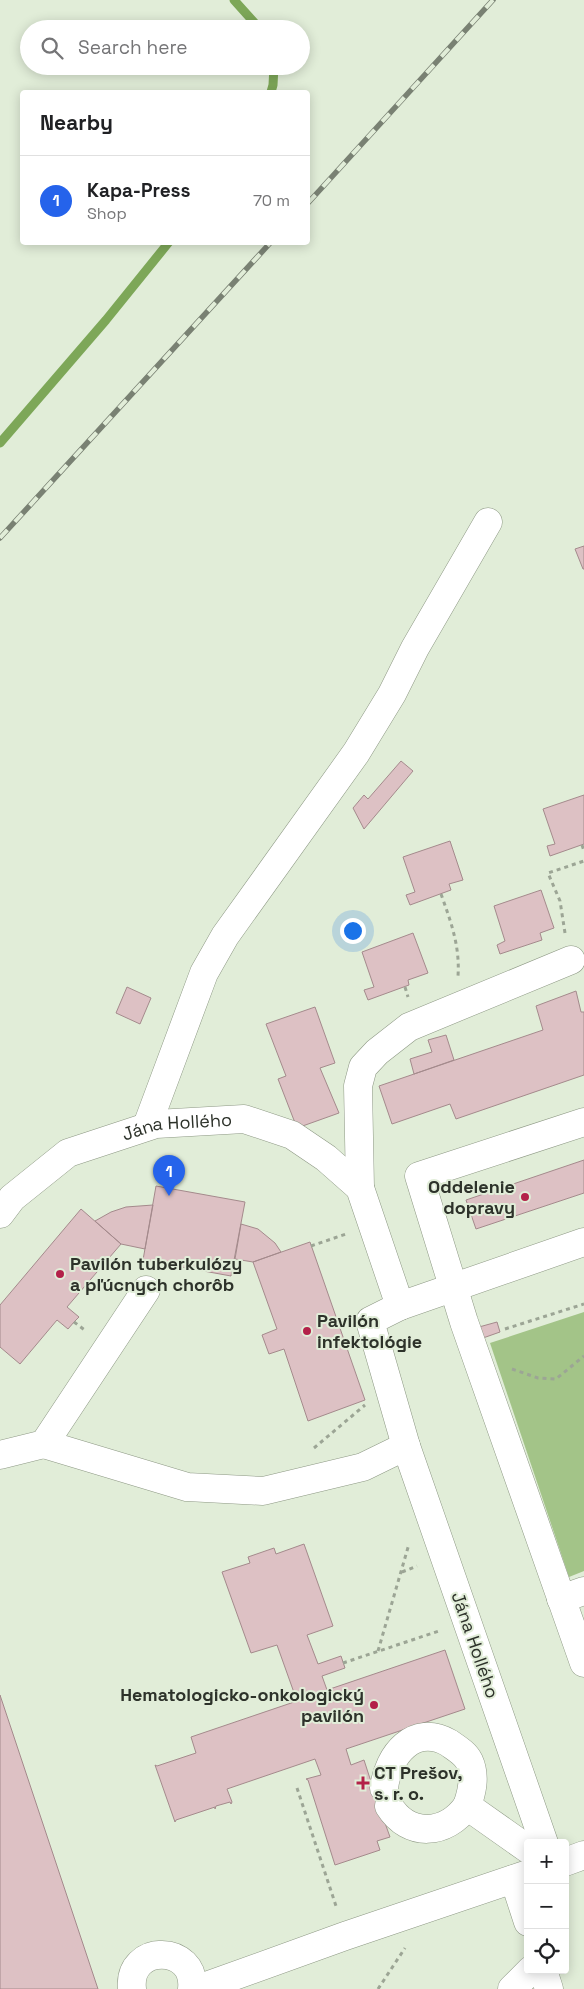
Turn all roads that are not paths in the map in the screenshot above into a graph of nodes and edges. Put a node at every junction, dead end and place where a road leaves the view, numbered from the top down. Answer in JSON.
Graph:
{"nodes":[{"id":1,"x":488,"y":522,"type":"dead end"},
{"id":2,"x":567,"y":961,"type":"road end"},
{"id":3,"x":584,"y":1122,"type":"edge"},
{"id":4,"x":147,"y":1126,"type":"junction"},
{"id":5,"x":360,"y":1188,"type":"junction"},
{"id":6,"x":0,"y":1214,"type":"edge"},
{"id":7,"x":584,"y":1242,"type":"edge"},
{"id":8,"x":453,"y":1287,"type":"junction"},
{"id":9,"x":146,"y":1290,"type":"dead end"},
{"id":10,"x":400,"y":1306,"type":"junction"},
{"id":11,"x":44,"y":1444,"type":"junction"},
{"id":12,"x":406,"y":1446,"type":"junction"},
{"id":13,"x":0,"y":1455,"type":"edge"},
{"id":14,"x":572,"y":1595,"type":"edge"},
{"id":15,"x":584,"y":1663,"type":"edge"},
{"id":16,"x":467,"y":1806,"type":"junction"},
{"id":17,"x":543,"y":1839,"type":"edge"},
{"id":18,"x":524,"y":1846,"type":"edge"},
{"id":19,"x":584,"y":1855,"type":"edge"},
{"id":20,"x":569,"y":1861,"type":"edge"},
{"id":21,"x":521,"y":1877,"type":"edge"},
{"id":22,"x":524,"y":1896,"type":"edge"},
{"id":23,"x":527,"y":1974,"type":"edge"},
{"id":24,"x":544,"y":1974,"type":"edge"},
{"id":25,"x":132,"y":1989,"type":"edge"},
{"id":26,"x":192,"y":1989,"type":"edge"},
{"id":27,"x":198,"y":1989,"type":"edge"},
{"id":28,"x":512,"y":1989,"type":"edge"},
{"id":29,"x":549,"y":1989,"type":"edge"}],
"edges":[{"from":1,"to":4,"type":"street"},
{"from":2,"to":5,"type":"street"},
{"from":3,"to":8,"type":"street"},
{"from":4,"to":5,"type":"street","name":"Jána Hollého"},
{"from":4,"to":6,"type":"street","name":"Jána Hollého"},
{"from":5,"to":10,"type":"street"},
{"from":7,"to":8,"type":"street","name":"Jána Hollého"},
{"from":8,"to":10,"type":"street","name":"Jána Hollého"},
{"from":8,"to":14,"type":"street"},
{"from":9,"to":11,"type":"street"},
{"from":10,"to":12,"type":"street","name":"Jána Hollého"},
{"from":11,"to":12,"type":"street"},
{"from":11,"to":13,"type":"street"},
{"from":12,"to":17,"type":"street","name":"Jána Hollého"},
{"from":14,"to":15,"type":"street"},
{"from":16,"to":16,"type":"street"},
{"from":16,"to":18,"type":"street"},
{"from":19,"to":20,"type":"street"},
{"from":21,"to":22,"type":"street"},
{"from":21,"to":27,"type":"street"},
{"from":23,"to":28,"type":"street"},
{"from":24,"to":29,"type":"street"},
{"from":25,"to":26,"type":"street"}]}
